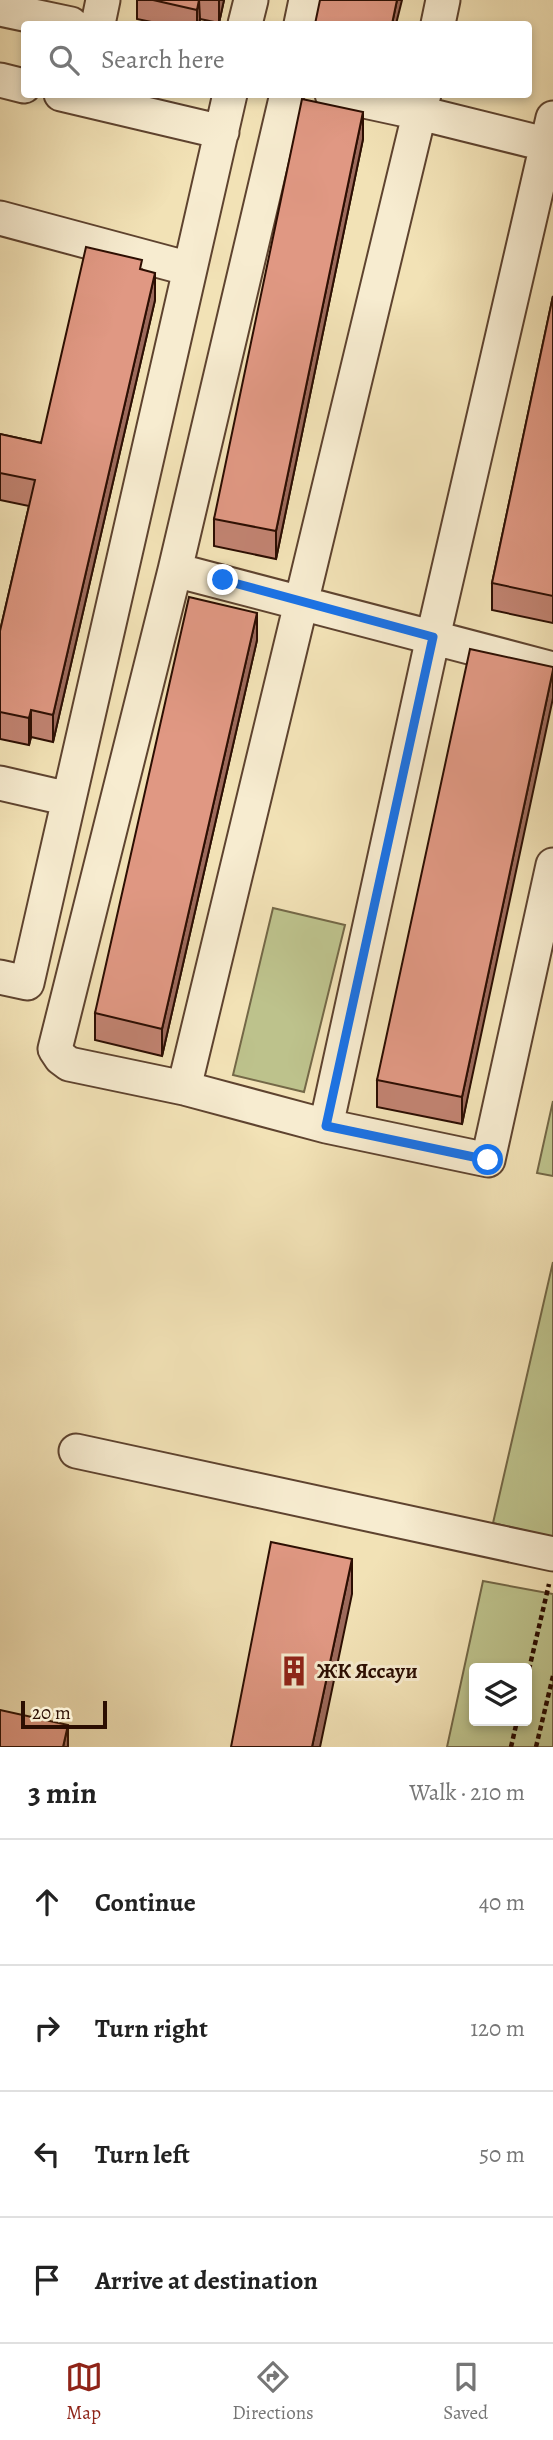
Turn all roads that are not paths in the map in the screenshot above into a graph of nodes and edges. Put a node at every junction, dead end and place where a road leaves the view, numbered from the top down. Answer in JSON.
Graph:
{"nodes":[{"id":1,"x":103,"y":0,"type":"edge"},
{"id":2,"x":251,"y":0,"type":"edge"},
{"id":3,"x":306,"y":0,"type":"edge"},
{"id":4,"x":443,"y":0,"type":"edge"},
{"id":5,"x":0,"y":9,"type":"edge"},
{"id":6,"x":57,"y":21,"type":"edge"},
{"id":7,"x":99,"y":21,"type":"edge"},
{"id":8,"x":247,"y":21,"type":"edge"},
{"id":9,"x":302,"y":21,"type":"edge"},
{"id":10,"x":439,"y":21,"type":"edge"},
{"id":11,"x":0,"y":80,"type":"edge"},
{"id":12,"x":21,"y":85,"type":"edge"},
{"id":13,"x":78,"y":98,"type":"edge"},
{"id":14,"x":229,"y":98,"type":"edge"},
{"id":15,"x":286,"y":98,"type":"edge"},
{"id":16,"x":368,"y":98,"type":"edge"},
{"id":17,"x":422,"y":104,"type":"edge"},
{"id":18,"x":222,"y":132,"type":"junction"},
{"id":19,"x":551,"y":136,"type":"edge"},
{"id":20,"x":0,"y":218,"type":"edge"},
{"id":21,"x":190,"y":269,"type":"junction"},
{"id":22,"x":175,"y":570,"type":"junction"},
{"id":23,"x":302,"y":603,"type":"junction"},
{"id":24,"x":433,"y":637,"type":"junction"},
{"id":25,"x":553,"y":668,"type":"edge"},
{"id":26,"x":0,"y":783,"type":"edge"},
{"id":27,"x":69,"y":799,"type":"junction"},
{"id":28,"x":553,"y":865,"type":"edge"},
{"id":29,"x":0,"y":977,"type":"edge"},
{"id":30,"x":184,"y":1088,"type":"junction"},
{"id":31,"x":326,"y":1126,"type":"junction"},
{"id":32,"x":76,"y":1451,"type":"dead end"},
{"id":33,"x":552,"y":1566,"type":"edge"}],
"edges":[{"from":1,"to":7,"type":"street"},
{"from":2,"to":8,"type":"street"},
{"from":3,"to":9,"type":"street"},
{"from":4,"to":10,"type":"street"},
{"from":5,"to":6,"type":"street"},
{"from":11,"to":12,"type":"street"},
{"from":13,"to":18,"type":"street"},
{"from":14,"to":18,"type":"street"},
{"from":15,"to":22,"type":"street"},
{"from":16,"to":17,"type":"street"},
{"from":17,"to":19,"type":"street"},
{"from":17,"to":23,"type":"street"},
{"from":18,"to":21,"type":"street"},
{"from":19,"to":24,"type":"street"},
{"from":20,"to":21,"type":"street"},
{"from":21,"to":27,"type":"street"},
{"from":22,"to":23,"type":"street"},
{"from":22,"to":30,"type":"street"},
{"from":23,"to":24,"type":"street"},
{"from":23,"to":30,"type":"street"},
{"from":24,"to":25,"type":"street"},
{"from":24,"to":31,"type":"street"},
{"from":26,"to":27,"type":"street"},
{"from":27,"to":29,"type":"street"},
{"from":28,"to":31,"type":"street"},
{"from":30,"to":31,"type":"street"},
{"from":32,"to":33,"type":"street"}]}
